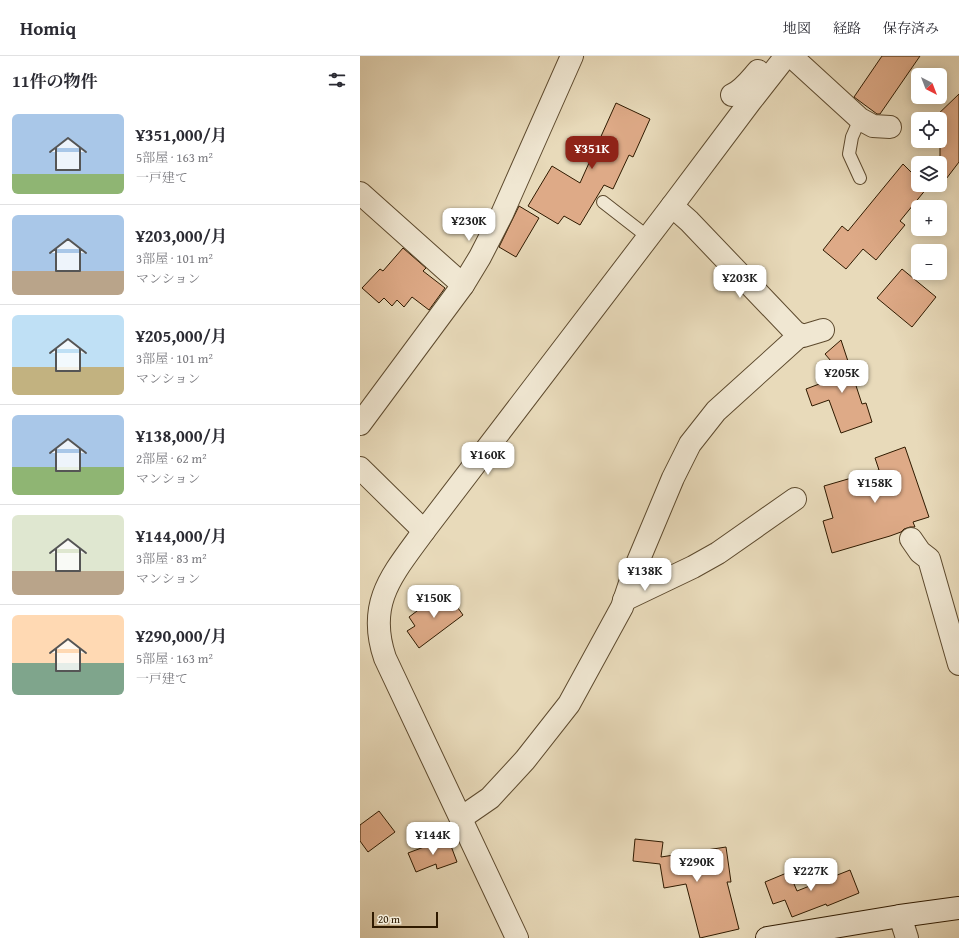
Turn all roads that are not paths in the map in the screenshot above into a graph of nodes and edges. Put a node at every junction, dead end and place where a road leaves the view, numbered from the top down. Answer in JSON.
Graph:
{"nodes":[{"id":1,"x":572,"y":56,"type":"edge"},
{"id":2,"x":771,"y":56,"type":"edge"},
{"id":3,"x":786,"y":56,"type":"edge"},
{"id":4,"x":791,"y":56,"type":"edge"},
{"id":5,"x":732,"y":95,"type":"dead end"},
{"id":6,"x":860,"y":119,"type":"junction"},
{"id":7,"x":890,"y":127,"type":"dead end"},
{"id":8,"x":860,"y":178,"type":"dead end"},
{"id":9,"x":360,"y":193,"type":"edge"},
{"id":10,"x":603,"y":202,"type":"dead end"},
{"id":11,"x":672,"y":206,"type":"junction"},
{"id":12,"x":648,"y":237,"type":"junction"},
{"id":13,"x":463,"y":285,"type":"junction"},
{"id":14,"x":823,"y":330,"type":"dead end"},
{"id":15,"x":800,"y":335,"type":"junction"},
{"id":16,"x":360,"y":424,"type":"edge"},
{"id":17,"x":360,"y":468,"type":"edge"},
{"id":18,"x":795,"y":499,"type":"dead end"},
{"id":19,"x":424,"y":531,"type":"junction"},
{"id":20,"x":911,"y":539,"type":"dead end"},
{"id":21,"x":624,"y":600,"type":"junction"},
{"id":22,"x":959,"y":664,"type":"edge"},
{"id":23,"x":461,"y":818,"type":"junction"},
{"id":24,"x":959,"y":908,"type":"edge"},
{"id":25,"x":900,"y":916,"type":"junction"},
{"id":26,"x":517,"y":938,"type":"edge"},
{"id":27,"x":767,"y":938,"type":"edge"},
{"id":28,"x":907,"y":938,"type":"edge"}],
"edges":[{"from":1,"to":13,"type":"street"},
{"from":2,"to":5,"type":"street"},
{"from":3,"to":11,"type":"street"},
{"from":4,"to":6,"type":"street"},
{"from":6,"to":7,"type":"street"},
{"from":6,"to":8,"type":"lane"},
{"from":9,"to":13,"type":"street"},
{"from":10,"to":12,"type":"lane"},
{"from":11,"to":12,"type":"street"},
{"from":11,"to":15,"type":"street"},
{"from":12,"to":19,"type":"street"},
{"from":13,"to":16,"type":"street"},
{"from":14,"to":15,"type":"street"},
{"from":15,"to":21,"type":"street"},
{"from":17,"to":19,"type":"street"},
{"from":18,"to":21,"type":"street"},
{"from":19,"to":23,"type":"street"},
{"from":20,"to":22,"type":"street"},
{"from":21,"to":23,"type":"street"},
{"from":23,"to":26,"type":"street"},
{"from":24,"to":25,"type":"street"},
{"from":25,"to":27,"type":"street"},
{"from":25,"to":28,"type":"street"}]}
